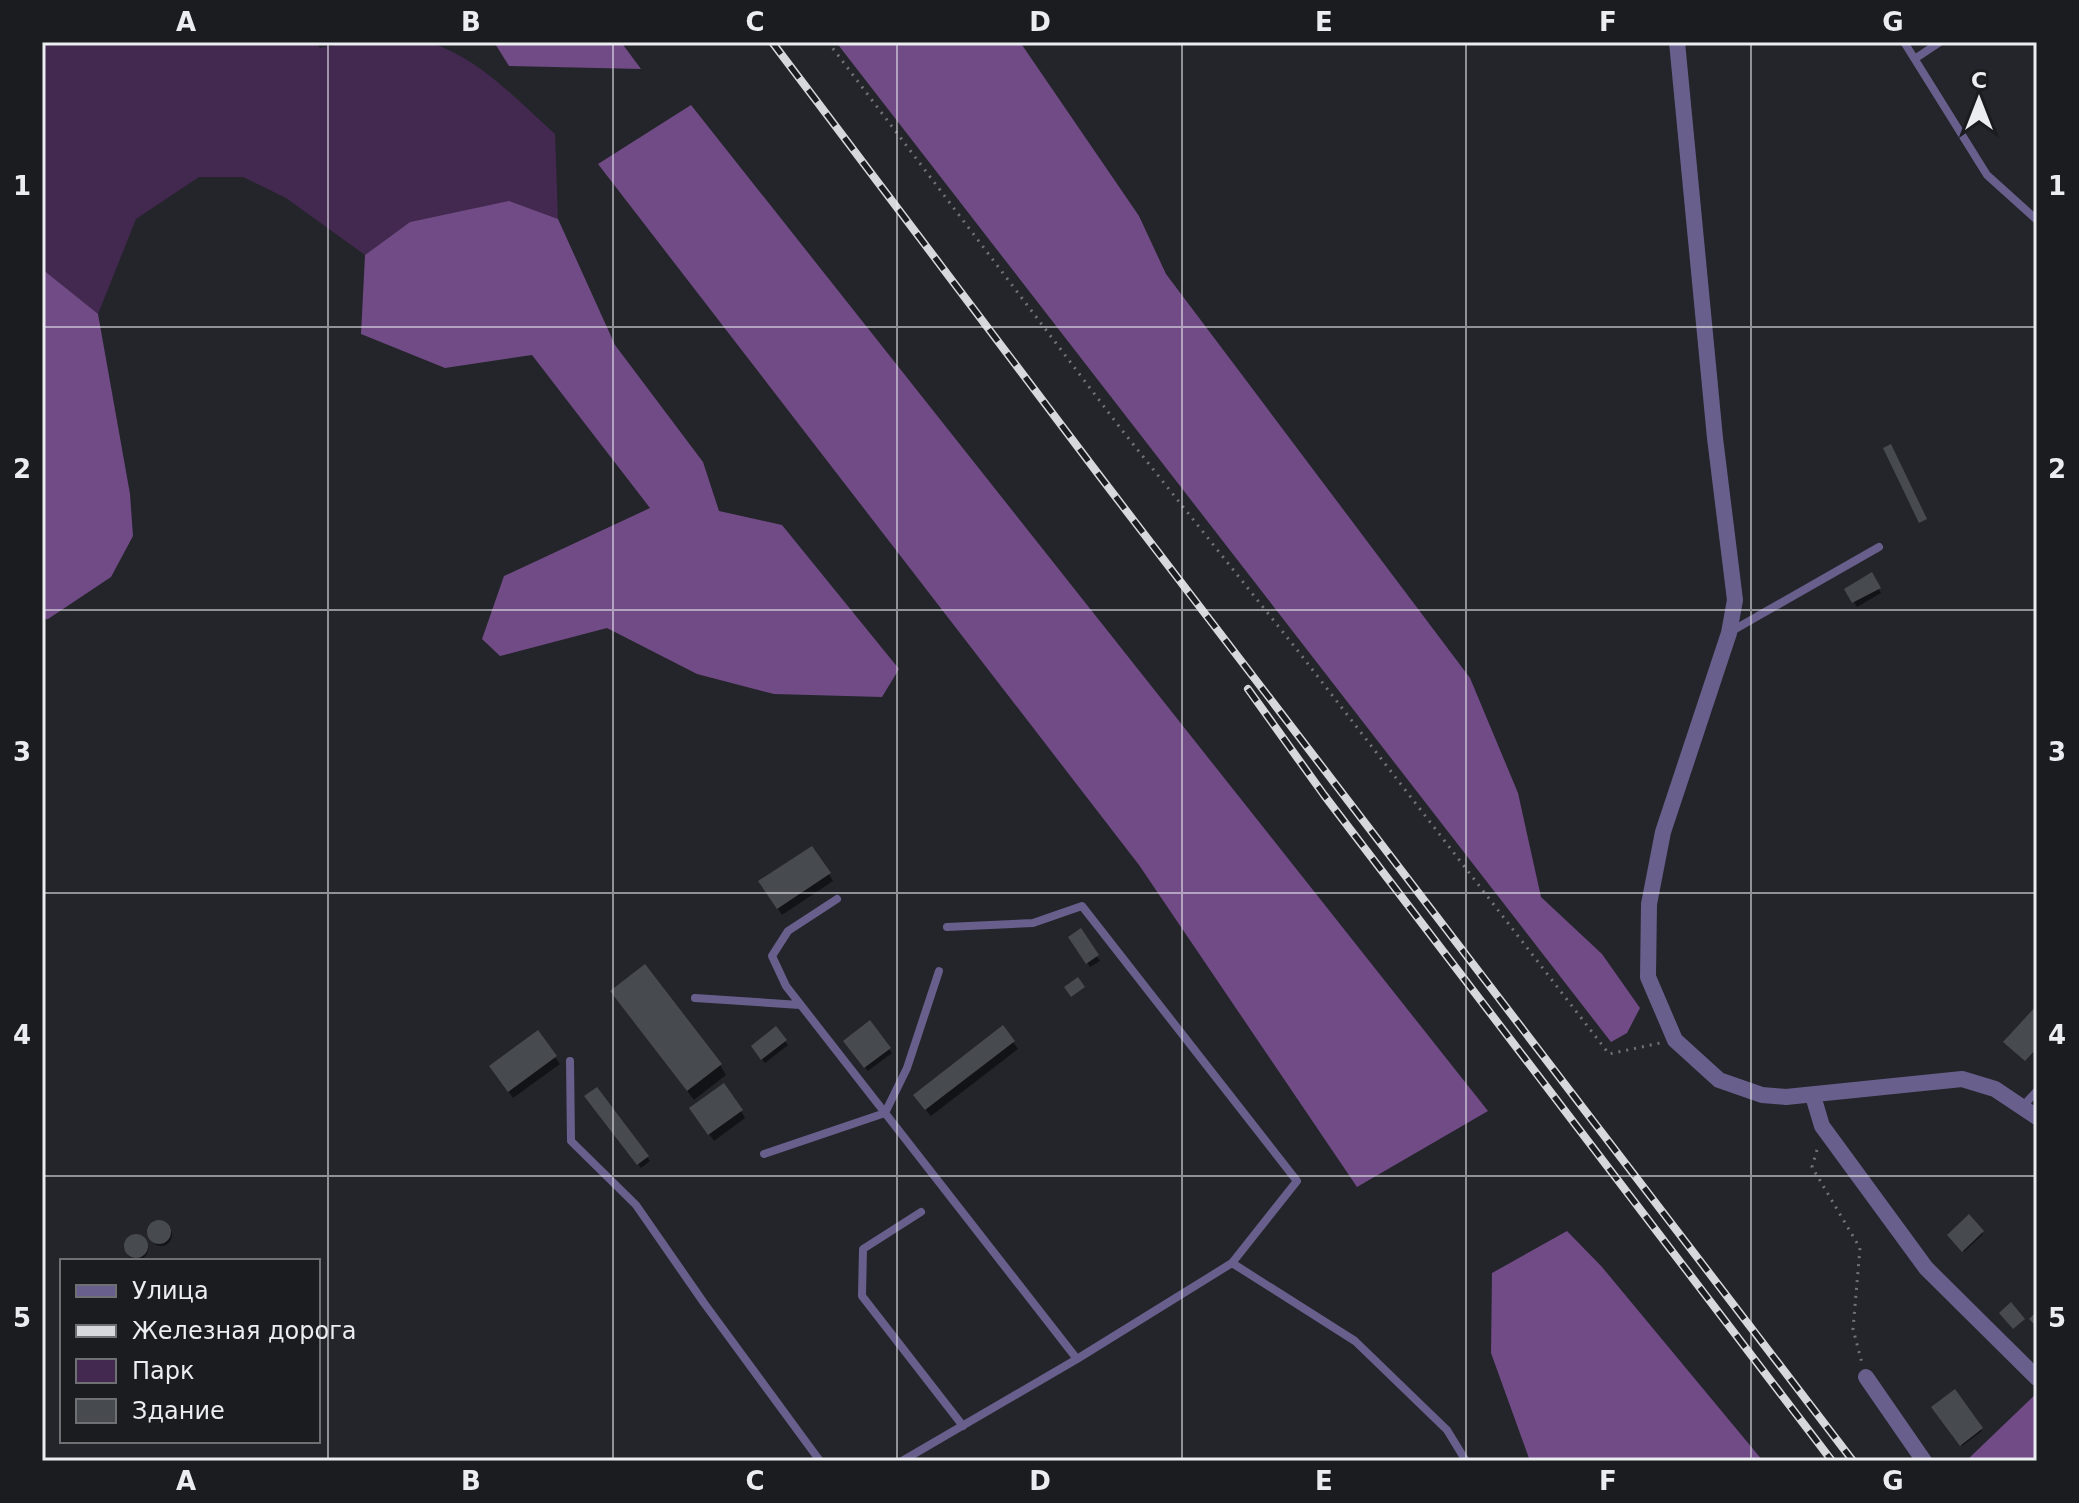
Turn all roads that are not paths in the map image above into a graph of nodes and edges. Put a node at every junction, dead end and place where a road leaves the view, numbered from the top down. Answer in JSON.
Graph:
{"nodes":[{"id":1,"x":1677,"y":42,"type":"edge"},
{"id":2,"x":1904,"y":42,"type":"edge"},
{"id":3,"x":1940,"y":42,"type":"edge"},
{"id":4,"x":1916,"y":58,"type":"junction"},
{"id":5,"x":2037,"y":220,"type":"edge"},
{"id":6,"x":1879,"y":547,"type":"dead end"},
{"id":7,"x":1729,"y":633,"type":"junction"},
{"id":8,"x":837,"y":899,"type":"dead end"},
{"id":9,"x":947,"y":927,"type":"dead end"},
{"id":10,"x":939,"y":971,"type":"dead end"},
{"id":11,"x":695,"y":998,"type":"dead end"},
{"id":12,"x":800,"y":1005,"type":"junction"},
{"id":13,"x":570,"y":1061,"type":"dead end"},
{"id":14,"x":2037,"y":1091,"type":"edge"},
{"id":15,"x":1813,"y":1096,"type":"junction"},
{"id":16,"x":2023,"y":1106,"type":"junction"},
{"id":17,"x":885,"y":1113,"type":"junction"},
{"id":18,"x":2037,"y":1117,"type":"edge"},
{"id":19,"x":764,"y":1154,"type":"dead end"},
{"id":20,"x":921,"y":1212,"type":"dead end"},
{"id":21,"x":1232,"y":1263,"type":"junction"},
{"id":22,"x":1077,"y":1359,"type":"junction"},
{"id":23,"x":1866,"y":1377,"type":"road end"},
{"id":24,"x":2037,"y":1378,"type":"edge"},
{"id":25,"x":963,"y":1426,"type":"junction"},
{"id":26,"x":820,"y":1461,"type":"edge"},
{"id":27,"x":902,"y":1461,"type":"edge"},
{"id":28,"x":1466,"y":1461,"type":"edge"},
{"id":29,"x":1924,"y":1461,"type":"edge"}],
"edges":[{"from":1,"to":7,"type":"street"},
{"from":2,"to":4,"type":"lane"},
{"from":3,"to":4,"type":"lane"},
{"from":4,"to":5,"type":"lane"},
{"from":6,"to":7,"type":"lane"},
{"from":7,"to":15,"type":"street"},
{"from":8,"to":12,"type":"lane"},
{"from":9,"to":21,"type":"lane"},
{"from":10,"to":17,"type":"lane"},
{"from":11,"to":12,"type":"lane"},
{"from":12,"to":17,"type":"lane"},
{"from":13,"to":26,"type":"lane"},
{"from":14,"to":16,"type":"lane"},
{"from":15,"to":16,"type":"street"},
{"from":15,"to":24,"type":"street"},
{"from":16,"to":18,"type":"street"},
{"from":17,"to":19,"type":"lane"},
{"from":17,"to":22,"type":"lane"},
{"from":20,"to":25,"type":"lane"},
{"from":21,"to":22,"type":"lane"},
{"from":21,"to":28,"type":"lane"},
{"from":22,"to":25,"type":"lane"},
{"from":23,"to":29,"type":"street"},
{"from":25,"to":27,"type":"lane"}]}
